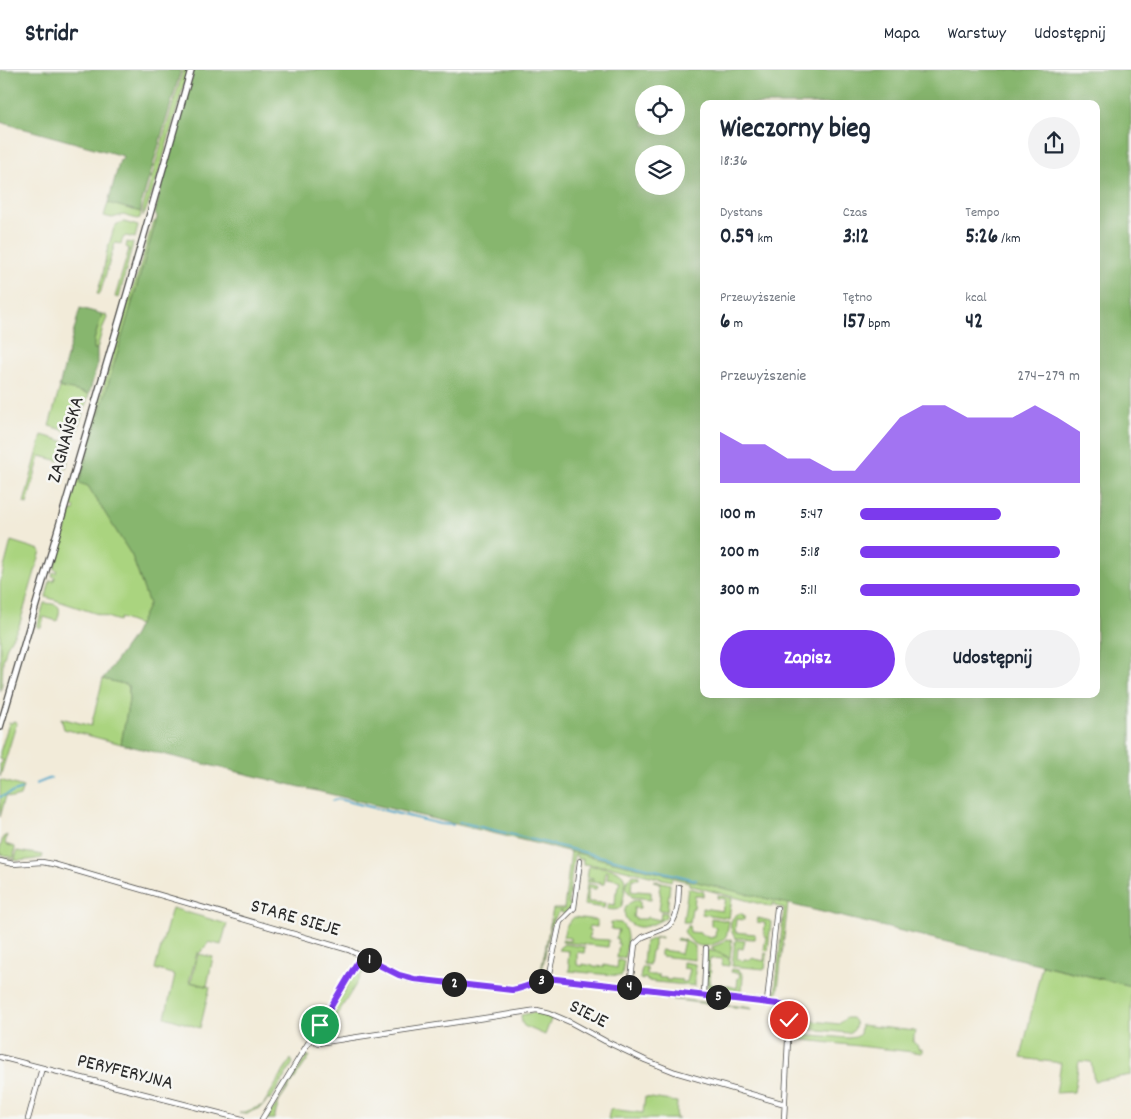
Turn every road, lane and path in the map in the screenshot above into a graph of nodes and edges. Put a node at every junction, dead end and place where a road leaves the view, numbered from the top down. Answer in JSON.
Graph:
{"nodes":[{"id":1,"x":191,"y":70,"type":"edge"},
{"id":2,"x":0,"y":727,"type":"edge"},
{"id":3,"x":0,"y":861,"type":"edge"},
{"id":4,"x":580,"y":861,"type":"dead end"},
{"id":5,"x":679,"y":887,"type":"dead end"},
{"id":6,"x":777,"y":908,"type":"dead end"},
{"id":7,"x":706,"y":948,"type":"dead end"},
{"id":8,"x":361,"y":956,"type":"junction"},
{"id":9,"x":548,"y":978,"type":"junction"},
{"id":10,"x":630,"y":987,"type":"junction"},
{"id":11,"x":704,"y":995,"type":"junction"},
{"id":12,"x":767,"y":1002,"type":"junction"},
{"id":13,"x":311,"y":1039,"type":"junction"},
{"id":14,"x":0,"y":1057,"type":"edge"},
{"id":15,"x":42,"y":1068,"type":"junction"},
{"id":16,"x":784,"y":1104,"type":"junction"},
{"id":17,"x":28,"y":1119,"type":"edge"},
{"id":18,"x":242,"y":1119,"type":"edge"},
{"id":19,"x":262,"y":1119,"type":"edge"},
{"id":20,"x":784,"y":1119,"type":"edge"}],
"edges":[{"from":1,"to":2,"type":"street","name":"ZAGNAŃSKA"},
{"from":3,"to":8,"type":"street","name":"STARE SIEJE"},
{"from":4,"to":9,"type":"street"},
{"from":5,"to":10,"type":"street"},
{"from":6,"to":12,"type":"street"},
{"from":7,"to":11,"type":"street"},
{"from":8,"to":9,"type":"street","name":"STARE SIEJE"},
{"from":8,"to":13,"type":"street"},
{"from":9,"to":10,"type":"street","name":"STARE SIEJE"},
{"from":10,"to":11,"type":"street","name":"STARE SIEJE"},
{"from":11,"to":12,"type":"street","name":"STARE SIEJE"},
{"from":12,"to":16,"type":"street","name":"STARE SIEJE"},
{"from":13,"to":16,"type":"street","name":"SIEJE"},
{"from":13,"to":19,"type":"street"},
{"from":14,"to":15,"type":"street","name":"PERYFERYJNA"},
{"from":15,"to":17,"type":"street"},
{"from":15,"to":18,"type":"street","name":"PERYFERYJNA"},
{"from":16,"to":20,"type":"street"}]}
